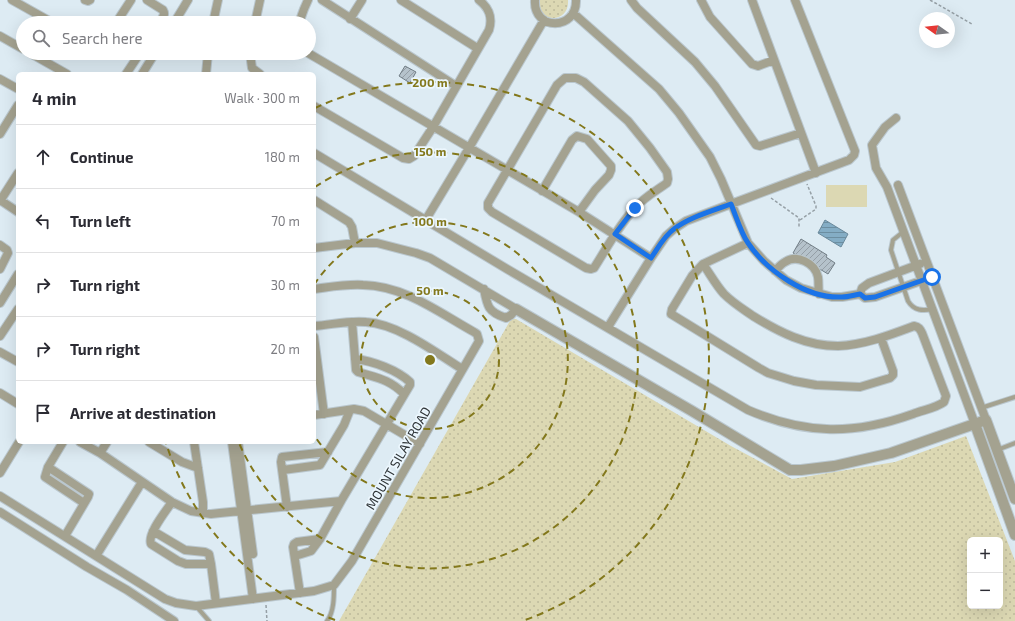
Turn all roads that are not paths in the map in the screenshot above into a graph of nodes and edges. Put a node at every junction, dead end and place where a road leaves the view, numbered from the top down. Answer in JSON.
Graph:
{"nodes":[{"id":1,"x":12,"y":0,"type":"edge"},
{"id":2,"x":85,"y":0,"type":"edge"},
{"id":3,"x":90,"y":0,"type":"edge"},
{"id":4,"x":131,"y":0,"type":"edge"},
{"id":5,"x":147,"y":0,"type":"edge"},
{"id":6,"x":188,"y":0,"type":"edge"},
{"id":7,"x":218,"y":0,"type":"edge"},
{"id":8,"x":260,"y":0,"type":"edge"},
{"id":9,"x":308,"y":0,"type":"edge"},
{"id":10,"x":322,"y":0,"type":"edge"},
{"id":11,"x":362,"y":0,"type":"edge"},
{"id":12,"x":401,"y":0,"type":"edge"},
{"id":13,"x":479,"y":0,"type":"edge"},
{"id":14,"x":535,"y":0,"type":"edge"},
{"id":15,"x":576,"y":0,"type":"edge"},
{"id":16,"x":631,"y":0,"type":"edge"},
{"id":17,"x":701,"y":0,"type":"edge"},
{"id":18,"x":752,"y":0,"type":"edge"},
{"id":19,"x":795,"y":0,"type":"edge"},
{"id":20,"x":574,"y":13,"type":"junction"},
{"id":21,"x":41,"y":16,"type":"edge"},
{"id":22,"x":121,"y":16,"type":"edge"},
{"id":23,"x":163,"y":16,"type":"edge"},
{"id":24,"x":178,"y":16,"type":"edge"},
{"id":25,"x":215,"y":16,"type":"edge"},
{"id":26,"x":257,"y":16,"type":"edge"},
{"id":27,"x":301,"y":16,"type":"edge"},
{"id":28,"x":350,"y":19,"type":"junction"},
{"id":29,"x":544,"y":20,"type":"junction"},
{"id":30,"x":0,"y":36,"type":"edge"},
{"id":31,"x":16,"y":45,"type":"edge"},
{"id":32,"x":477,"y":48,"type":"junction"},
{"id":33,"x":316,"y":58,"type":"edge"},
{"id":34,"x":42,"y":60,"type":"edge"},
{"id":35,"x":135,"y":60,"type":"edge"},
{"id":36,"x":151,"y":60,"type":"edge"},
{"id":37,"x":207,"y":60,"type":"edge"},
{"id":38,"x":251,"y":60,"type":"edge"},
{"id":39,"x":774,"y":60,"type":"junction"},
{"id":40,"x":63,"y":72,"type":"edge"},
{"id":41,"x":127,"y":72,"type":"edge"},
{"id":42,"x":143,"y":72,"type":"edge"},
{"id":43,"x":206,"y":72,"type":"edge"},
{"id":44,"x":257,"y":72,"type":"edge"},
{"id":45,"x":0,"y":79,"type":"edge"},
{"id":46,"x":456,"y":86,"type":"junction"},
{"id":47,"x":16,"y":88,"type":"edge"},
{"id":48,"x":316,"y":107,"type":"edge"},
{"id":49,"x":16,"y":108,"type":"edge"},
{"id":50,"x":896,"y":118,"type":"dead end"},
{"id":51,"x":433,"y":127,"type":"junction"},
{"id":52,"x":801,"y":133,"type":"junction"},
{"id":53,"x":0,"y":134,"type":"edge"},
{"id":54,"x":470,"y":148,"type":"junction"},
{"id":55,"x":316,"y":154,"type":"edge"},
{"id":56,"x":506,"y":171,"type":"junction"},
{"id":57,"x":816,"y":173,"type":"junction"},
{"id":58,"x":16,"y":176,"type":"edge"},
{"id":59,"x":898,"y":185,"type":"dead end"},
{"id":60,"x":542,"y":191,"type":"junction"},
{"id":61,"x":0,"y":201,"type":"edge"},
{"id":62,"x":316,"y":203,"type":"edge"},
{"id":63,"x":731,"y":204,"type":"junction"},
{"id":64,"x":16,"y":211,"type":"edge"},
{"id":65,"x":579,"y":212,"type":"junction"},
{"id":66,"x":425,"y":221,"type":"junction"},
{"id":67,"x":904,"y":232,"type":"junction"},
{"id":68,"x":615,"y":234,"type":"junction"},
{"id":69,"x":355,"y":243,"type":"junction"},
{"id":70,"x":748,"y":243,"type":"junction"},
{"id":71,"x":0,"y":245,"type":"edge"},
{"id":72,"x":316,"y":248,"type":"edge"},
{"id":73,"x":651,"y":258,"type":"junction"},
{"id":74,"x":927,"y":262,"type":"junction"},
{"id":75,"x":703,"y":264,"type":"junction"},
{"id":76,"x":916,"y":266,"type":"junction"},
{"id":77,"x":0,"y":268,"type":"edge"},
{"id":78,"x":775,"y":271,"type":"junction"},
{"id":79,"x":899,"y":272,"type":"junction"},
{"id":80,"x":16,"y":277,"type":"edge"},
{"id":81,"x":932,"y":277,"type":"junction"},
{"id":82,"x":922,"y":281,"type":"junction"},
{"id":83,"x":904,"y":287,"type":"junction"},
{"id":84,"x":316,"y":289,"type":"edge"},
{"id":85,"x":484,"y":289,"type":"junction"},
{"id":86,"x":819,"y":294,"type":"junction"},
{"id":87,"x":860,"y":294,"type":"junction"},
{"id":88,"x":0,"y":303,"type":"edge"},
{"id":89,"x":516,"y":309,"type":"junction"},
{"id":90,"x":933,"y":309,"type":"junction"},
{"id":91,"x":16,"y":315,"type":"edge"},
{"id":92,"x":352,"y":322,"type":"junction"},
{"id":93,"x":316,"y":326,"type":"edge"},
{"id":94,"x":608,"y":327,"type":"junction"},
{"id":95,"x":0,"y":336,"type":"edge"},
{"id":96,"x":881,"y":338,"type":"junction"},
{"id":97,"x":0,"y":352,"type":"edge"},
{"id":98,"x":316,"y":352,"type":"edge"},
{"id":99,"x":355,"y":359,"type":"junction"},
{"id":100,"x":16,"y":361,"type":"edge"},
{"id":101,"x":462,"y":369,"type":"junction"},
{"id":102,"x":404,"y":394,"type":"junction"},
{"id":103,"x":3,"y":395,"type":"edge"},
{"id":104,"x":1015,"y":397,"type":"edge"},
{"id":105,"x":16,"y":403,"type":"edge"},
{"id":106,"x":0,"y":404,"type":"edge"},
{"id":107,"x":981,"y":408,"type":"junction"},
{"id":108,"x":350,"y":410,"type":"junction"},
{"id":109,"x":324,"y":414,"type":"junction"},
{"id":110,"x":316,"y":415,"type":"edge"},
{"id":111,"x":986,"y":420,"type":"junction"},
{"id":112,"x":975,"y":424,"type":"junction"},
{"id":113,"x":386,"y":425,"type":"junction"},
{"id":114,"x":1015,"y":443,"type":"edge"},
{"id":115,"x":18,"y":444,"type":"edge"},
{"id":116,"x":62,"y":444,"type":"edge"},
{"id":117,"x":84,"y":444,"type":"edge"},
{"id":118,"x":106,"y":444,"type":"edge"},
{"id":119,"x":152,"y":444,"type":"edge"},
{"id":120,"x":194,"y":444,"type":"edge"},
{"id":121,"x":232,"y":444,"type":"edge"},
{"id":122,"x":238,"y":444,"type":"edge"},
{"id":123,"x":420,"y":444,"type":"junction"},
{"id":124,"x":997,"y":450,"type":"junction"},
{"id":125,"x":328,"y":452,"type":"junction"},
{"id":126,"x":100,"y":453,"type":"junction"},
{"id":127,"x":48,"y":466,"type":"junction"},
{"id":128,"x":198,"y":468,"type":"junction"},
{"id":129,"x":282,"y":470,"type":"junction"},
{"id":130,"x":0,"y":473,"type":"edge"},
{"id":131,"x":142,"y":482,"type":"junction"},
{"id":132,"x":0,"y":496,"type":"edge"},
{"id":133,"x":1015,"y":499,"type":"edge"},
{"id":134,"x":341,"y":501,"type":"junction"},
{"id":135,"x":172,"y":502,"type":"junction"},
{"id":136,"x":84,"y":503,"type":"junction"},
{"id":137,"x":287,"y":507,"type":"junction"},
{"id":138,"x":245,"y":511,"type":"junction"},
{"id":139,"x":0,"y":512,"type":"edge"},
{"id":140,"x":203,"y":512,"type":"junction"},
{"id":141,"x":153,"y":532,"type":"junction"},
{"id":142,"x":1015,"y":535,"type":"edge"},
{"id":143,"x":65,"y":536,"type":"junction"},
{"id":144,"x":320,"y":540,"type":"junction"},
{"id":145,"x":96,"y":556,"type":"junction"},
{"id":146,"x":295,"y":556,"type":"junction"},
{"id":147,"x":211,"y":564,"type":"junction"},
{"id":148,"x":334,"y":585,"type":"junction"},
{"id":149,"x":300,"y":592,"type":"junction"},
{"id":150,"x":259,"y":598,"type":"junction"},
{"id":151,"x":216,"y":603,"type":"junction"},
{"id":152,"x":196,"y":606,"type":"junction"},
{"id":153,"x":174,"y":621,"type":"edge"},
{"id":154,"x":209,"y":621,"type":"edge"},
{"id":155,"x":327,"y":621,"type":"edge"}],
"edges":[{"from":1,"to":21,"type":"street"},
{"from":2,"to":3,"type":"street"},
{"from":4,"to":22,"type":"street"},
{"from":5,"to":23,"type":"street"},
{"from":6,"to":24,"type":"street"},
{"from":7,"to":25,"type":"street"},
{"from":8,"to":26,"type":"street"},
{"from":9,"to":27,"type":"street"},
{"from":10,"to":28,"type":"street"},
{"from":11,"to":28,"type":"street"},
{"from":12,"to":32,"type":"street"},
{"from":13,"to":32,"type":"street"},
{"from":14,"to":29,"type":"street"},
{"from":15,"to":20,"type":"street"},
{"from":16,"to":52,"type":"street"},
{"from":17,"to":39,"type":"street"},
{"from":18,"to":39,"type":"street"},
{"from":19,"to":57,"type":"street"},
{"from":20,"to":29,"type":"street"},
{"from":20,"to":63,"type":"street"},
{"from":28,"to":46,"type":"street"},
{"from":29,"to":54,"type":"street"},
{"from":30,"to":31,"type":"street"},
{"from":32,"to":46,"type":"street"},
{"from":33,"to":51,"type":"street"},
{"from":34,"to":40,"type":"street"},
{"from":35,"to":41,"type":"street"},
{"from":36,"to":42,"type":"street"},
{"from":37,"to":43,"type":"street"},
{"from":38,"to":44,"type":"street"},
{"from":39,"to":52,"type":"street"},
{"from":45,"to":47,"type":"street"},
{"from":46,"to":51,"type":"street"},
{"from":48,"to":51,"type":"street"},
{"from":49,"to":53,"type":"street"},
{"from":50,"to":67,"type":"street"},
{"from":51,"to":54,"type":"street"},
{"from":52,"to":57,"type":"street"},
{"from":54,"to":56,"type":"street"},
{"from":54,"to":66,"type":"street"},
{"from":55,"to":66,"type":"street"},
{"from":56,"to":60,"type":"street"},
{"from":56,"to":68,"type":"street"},
{"from":56,"to":68,"type":"street"},
{"from":57,"to":63,"type":"street"},
{"from":58,"to":61,"type":"street"},
{"from":59,"to":74,"type":"street"},
{"from":60,"to":65,"type":"street"},
{"from":60,"to":65,"type":"street"},
{"from":61,"to":64,"type":"street"},
{"from":62,"to":69,"type":"street"},
{"from":63,"to":70,"type":"street"},
{"from":63,"to":73,"type":"street"},
{"from":65,"to":68,"type":"street"},
{"from":66,"to":94,"type":"street"},
{"from":67,"to":76,"type":"street"},
{"from":67,"to":79,"type":"lane"},
{"from":68,"to":73,"type":"street"},
{"from":69,"to":72,"type":"street"},
{"from":69,"to":85,"type":"street"},
{"from":70,"to":75,"type":"street"},
{"from":70,"to":78,"type":"street"},
{"from":71,"to":77,"type":"street"},
{"from":73,"to":94,"type":"street"},
{"from":74,"to":76,"type":"street"},
{"from":74,"to":81,"type":"street"},
{"from":75,"to":96,"type":"street"},
{"from":75,"to":96,"type":"street"},
{"from":76,"to":79,"type":"street"},
{"from":76,"to":82,"type":"street"},
{"from":78,"to":86,"type":"street"},
{"from":78,"to":86,"type":"street"},
{"from":79,"to":83,"type":"lane"},
{"from":79,"to":87,"type":"street"},
{"from":80,"to":88,"type":"street"},
{"from":81,"to":82,"type":"street"},
{"from":81,"to":107,"type":"street"},
{"from":82,"to":83,"type":"street"},
{"from":82,"to":90,"type":"street"},
{"from":83,"to":87,"type":"street"},
{"from":83,"to":90,"type":"lane"},
{"from":84,"to":101,"type":"street","name":"MOUNT SILAY ROAD"},
{"from":85,"to":89,"type":"street"},
{"from":85,"to":89,"type":"street"},
{"from":86,"to":87,"type":"street"},
{"from":89,"to":112,"type":"street"},
{"from":90,"to":112,"type":"street"},
{"from":91,"to":95,"type":"street"},
{"from":92,"to":93,"type":"street"},
{"from":92,"to":99,"type":"street"},
{"from":92,"to":101,"type":"street"},
{"from":94,"to":96,"type":"street"},
{"from":97,"to":100,"type":"street"},
{"from":98,"to":109,"type":"street"},
{"from":99,"to":102,"type":"street"},
{"from":99,"to":102,"type":"street"},
{"from":101,"to":123,"type":"street","name":"MOUNT SILAY ROAD"},
{"from":102,"to":113,"type":"street"},
{"from":103,"to":105,"type":"street"},
{"from":103,"to":106,"type":"street"},
{"from":104,"to":107,"type":"lane"},
{"from":107,"to":111,"type":"street"},
{"from":108,"to":109,"type":"street"},
{"from":108,"to":113,"type":"street"},
{"from":108,"to":125,"type":"street"},
{"from":109,"to":110,"type":"street"},
{"from":111,"to":112,"type":"street"},
{"from":111,"to":124,"type":"street"},
{"from":112,"to":142,"type":"street"},
{"from":113,"to":123,"type":"street"},
{"from":113,"to":134,"type":"street"},
{"from":114,"to":124,"type":"lane"},
{"from":115,"to":130,"type":"street"},
{"from":116,"to":127,"type":"street"},
{"from":117,"to":126,"type":"street"},
{"from":118,"to":126,"type":"street"},
{"from":119,"to":128,"type":"street"},
{"from":120,"to":128,"type":"street"},
{"from":121,"to":138,"type":"street"},
{"from":122,"to":138,"type":"street"},
{"from":123,"to":148,"type":"street","name":"MOUNT SILAY ROAD"},
{"from":124,"to":133,"type":"street"},
{"from":125,"to":129,"type":"street"},
{"from":125,"to":129,"type":"street"},
{"from":126,"to":131,"type":"street"},
{"from":127,"to":136,"type":"street"},
{"from":127,"to":136,"type":"street"},
{"from":128,"to":140,"type":"street"},
{"from":129,"to":137,"type":"street"},
{"from":131,"to":135,"type":"street"},
{"from":131,"to":145,"type":"street"},
{"from":132,"to":143,"type":"street"},
{"from":134,"to":137,"type":"street"},
{"from":134,"to":144,"type":"street"},
{"from":135,"to":140,"type":"street"},
{"from":135,"to":141,"type":"street"},
{"from":136,"to":143,"type":"street"},
{"from":137,"to":138,"type":"street"},
{"from":138,"to":140,"type":"street"},
{"from":138,"to":150,"type":"street"},
{"from":139,"to":153,"type":"street"},
{"from":141,"to":147,"type":"street"},
{"from":141,"to":147,"type":"street"},
{"from":143,"to":145,"type":"street"},
{"from":144,"to":146,"type":"street"},
{"from":144,"to":146,"type":"street"},
{"from":145,"to":152,"type":"street"},
{"from":146,"to":149,"type":"street"},
{"from":147,"to":151,"type":"street"},
{"from":148,"to":149,"type":"street"},
{"from":148,"to":155,"type":"lane"},
{"from":149,"to":150,"type":"street"},
{"from":150,"to":151,"type":"street"},
{"from":151,"to":152,"type":"street"},
{"from":152,"to":154,"type":"lane"}]}
